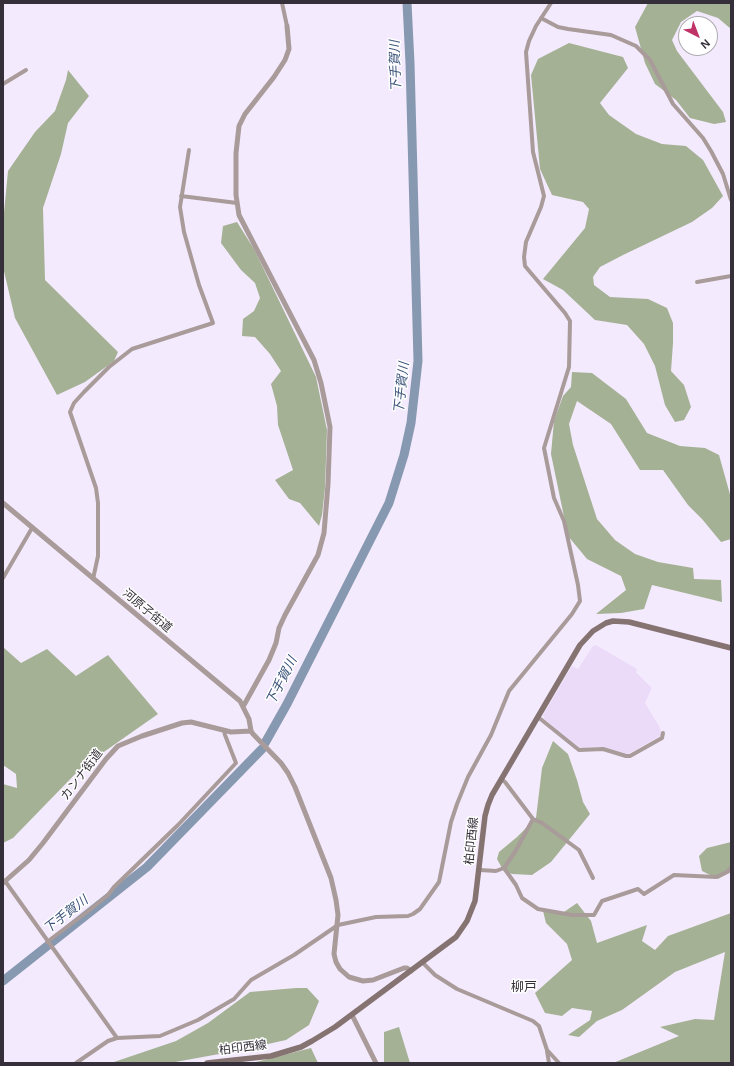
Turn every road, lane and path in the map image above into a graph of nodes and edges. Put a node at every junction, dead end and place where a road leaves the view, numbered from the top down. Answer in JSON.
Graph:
{"nodes":[{"id":1,"x":282,"y":3,"type":"edge"},
{"id":2,"x":551,"y":3,"type":"edge"},
{"id":3,"x":541,"y":18,"type":"junction"},
{"id":4,"x":287,"y":26,"type":"joint"},
{"id":5,"x":26,"y":70,"type":"dead end"},
{"id":6,"x":3,"y":84,"type":"edge"},
{"id":7,"x":189,"y":150,"type":"dead end"},
{"id":8,"x":181,"y":196,"type":"junction"},
{"id":9,"x":731,"y":200,"type":"edge"},
{"id":10,"x":237,"y":203,"type":"junction"},
{"id":11,"x":731,"y":276,"type":"edge"},
{"id":12,"x":697,"y":282,"type":"dead end"},
{"id":13,"x":3,"y":503,"type":"edge"},
{"id":14,"x":32,"y":528,"type":"junction"},
{"id":15,"x":3,"y":578,"type":"edge"},
{"id":16,"x":93,"y":579,"type":"junction"},
{"id":17,"x":731,"y":648,"type":"edge"},
{"id":18,"x":244,"y":705,"type":"junction"},
{"id":19,"x":538,"y":716,"type":"junction"},
{"id":20,"x":224,"y":730,"type":"junction"},
{"id":21,"x":251,"y":731,"type":"junction"},
{"id":22,"x":663,"y":733,"type":"dead end"},
{"id":23,"x":501,"y":779,"type":"junction"},
{"id":24,"x":533,"y":819,"type":"junction"},
{"id":25,"x":504,"y":868,"type":"junction"},
{"id":26,"x":731,"y":868,"type":"edge"},
{"id":27,"x":480,"y":870,"type":"junction"},
{"id":28,"x":593,"y":878,"type":"dead end"},
{"id":29,"x":4,"y":882,"type":"edge"},
{"id":30,"x":338,"y":925,"type":"junction"},
{"id":31,"x":47,"y":942,"type":"junction"},
{"id":32,"x":423,"y":963,"type":"junction"},
{"id":33,"x":412,"y":971,"type":"junction"},
{"id":34,"x":352,"y":1015,"type":"junction"},
{"id":35,"x":117,"y":1038,"type":"junction"},
{"id":36,"x":547,"y":1050,"type":"junction"},
{"id":37,"x":76,"y":1063,"type":"edge"},
{"id":38,"x":207,"y":1063,"type":"edge"},
{"id":39,"x":376,"y":1063,"type":"edge"},
{"id":40,"x":549,"y":1063,"type":"edge"},
{"id":41,"x":559,"y":1063,"type":"edge"}],
"edges":[{"from":1,"to":4,"type":"street"},
{"from":2,"to":3,"type":"street"},
{"from":3,"to":9,"type":"street"},
{"from":3,"to":30,"type":"street"},
{"from":4,"to":10,"type":"street"},
{"from":5,"to":6,"type":"street"},
{"from":7,"to":8,"type":"street"},
{"from":8,"to":10,"type":"street"},
{"from":8,"to":16,"type":"street"},
{"from":10,"to":18,"type":"street"},
{"from":11,"to":12,"type":"street"},
{"from":13,"to":14,"type":"street","name":"河原子街道"},
{"from":14,"to":15,"type":"street"},
{"from":14,"to":16,"type":"street","name":"河原子街道"},
{"from":16,"to":18,"type":"street","name":"河原子街道"},
{"from":17,"to":19,"type":"main road","name":"柏印西線"},
{"from":18,"to":21,"type":"street"},
{"from":19,"to":22,"type":"street"},
{"from":19,"to":23,"type":"main road","name":"柏印西線"},
{"from":20,"to":21,"type":"street","name":"カンナ街道"},
{"from":20,"to":29,"type":"street","name":"カンナ街道"},
{"from":20,"to":31,"type":"street"},
{"from":21,"to":30,"type":"street"},
{"from":23,"to":24,"type":"street"},
{"from":23,"to":27,"type":"main road","name":"柏印西線"},
{"from":24,"to":25,"type":"street"},
{"from":24,"to":28,"type":"street"},
{"from":25,"to":26,"type":"street"},
{"from":25,"to":27,"type":"street"},
{"from":27,"to":32,"type":"main road","name":"柏印西線"},
{"from":29,"to":31,"type":"street"},
{"from":30,"to":33,"type":"street"},
{"from":30,"to":35,"type":"street"},
{"from":31,"to":35,"type":"street"},
{"from":32,"to":33,"type":"main road","name":"柏印西線"},
{"from":32,"to":36,"type":"street"},
{"from":33,"to":34,"type":"main road","name":"柏印西線"},
{"from":34,"to":38,"type":"main road","name":"柏印西線"},
{"from":34,"to":39,"type":"street"},
{"from":35,"to":37,"type":"street"},
{"from":36,"to":40,"type":"street"},
{"from":36,"to":41,"type":"street"}]}
